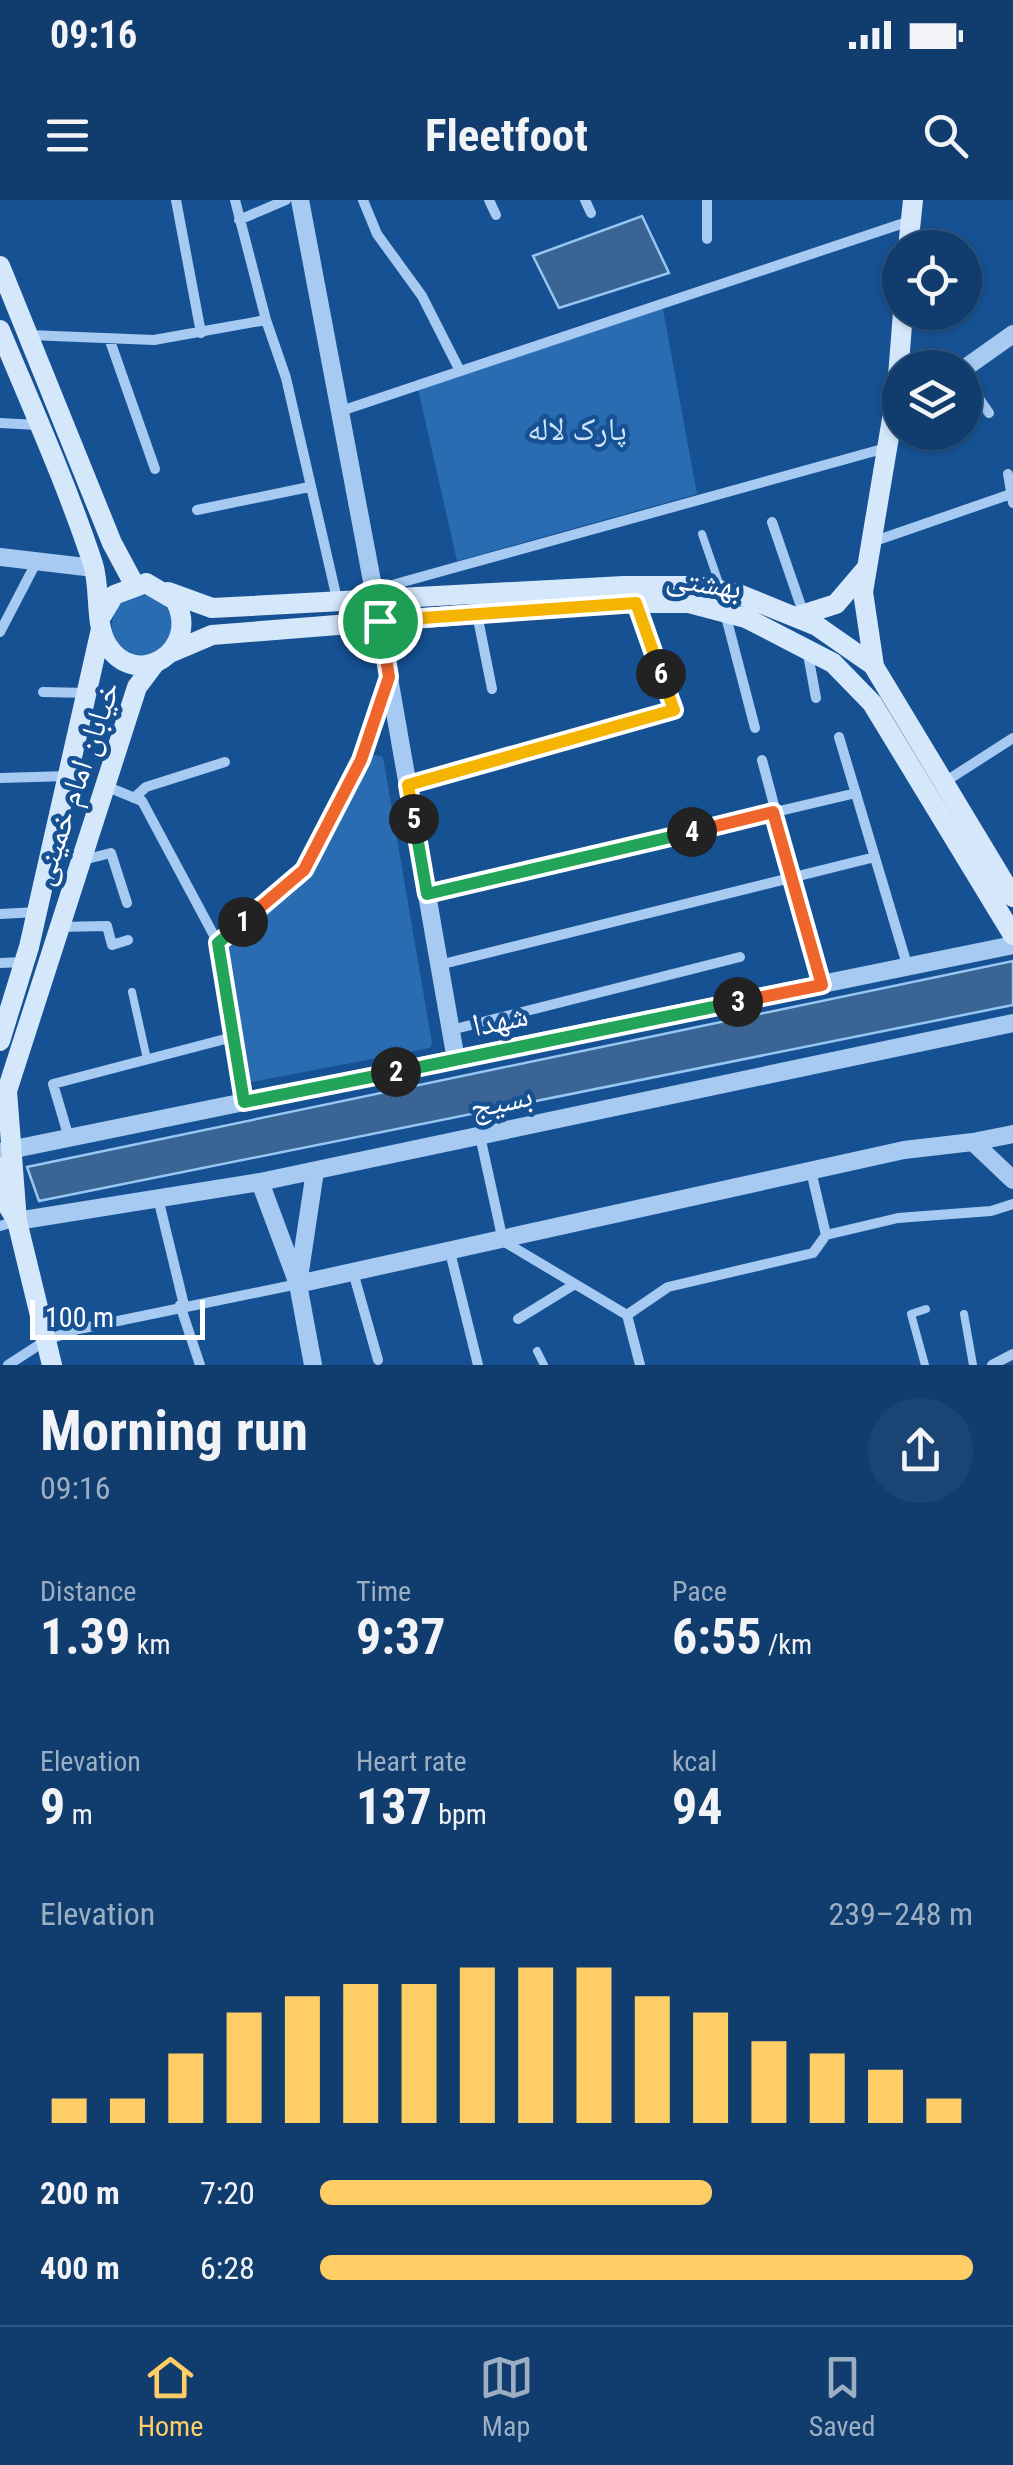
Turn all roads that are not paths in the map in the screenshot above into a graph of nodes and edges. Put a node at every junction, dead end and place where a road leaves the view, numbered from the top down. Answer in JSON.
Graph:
{"nodes":[{"id":1,"x":176,"y":200,"type":"edge"},
{"id":2,"x":235,"y":200,"type":"edge"},
{"id":3,"x":286,"y":200,"type":"edge"},
{"id":4,"x":300,"y":200,"type":"edge"},
{"id":5,"x":363,"y":200,"type":"edge"},
{"id":6,"x":488,"y":200,"type":"edge"},
{"id":7,"x":585,"y":200,"type":"edge"},
{"id":8,"x":706,"y":200,"type":"edge"},
{"id":9,"x":912,"y":210,"type":"edge"},
{"id":10,"x":496,"y":214,"type":"dead end"},
{"id":11,"x":590,"y":214,"type":"dead end"},
{"id":12,"x":240,"y":220,"type":"junction"},
{"id":13,"x":708,"y":238,"type":"dead end"},
{"id":14,"x":0,"y":266,"type":"edge"},
{"id":15,"x":1013,"y":316,"type":"edge"},
{"id":16,"x":266,"y":320,"type":"junction"},
{"id":17,"x":0,"y":330,"type":"edge"},
{"id":18,"x":201,"y":333,"type":"junction"},
{"id":19,"x":29,"y":335,"type":"junction"},
{"id":20,"x":1012,"y":335,"type":"edge"},
{"id":21,"x":109,"y":338,"type":"junction"},
{"id":22,"x":982,"y":356,"type":"edge"},
{"id":23,"x":458,"y":367,"type":"dead end"},
{"id":24,"x":982,"y":403,"type":"edge"},
{"id":25,"x":338,"y":412,"type":"junction"},
{"id":26,"x":989,"y":413,"type":"dead end"},
{"id":27,"x":0,"y":423,"type":"edge"},
{"id":28,"x":40,"y":425,"type":"junction"},
{"id":29,"x":882,"y":449,"type":"edge"},
{"id":30,"x":887,"y":450,"type":"edge"},
{"id":31,"x":155,"y":469,"type":"dead end"},
{"id":32,"x":1008,"y":474,"type":"dead end"},
{"id":33,"x":309,"y":486,"type":"junction"},
{"id":34,"x":1011,"y":499,"type":"edge"},
{"id":35,"x":196,"y":510,"type":"dead end"},
{"id":36,"x":772,"y":522,"type":"dead end"},
{"id":37,"x":702,"y":534,"type":"dead end"},
{"id":38,"x":870,"y":542,"type":"junction"},
{"id":39,"x":0,"y":557,"type":"edge"},
{"id":40,"x":38,"y":560,"type":"junction"},
{"id":41,"x":94,"y":568,"type":"junction"},
{"id":42,"x":866,"y":568,"type":"junction"},
{"id":43,"x":134,"y":584,"type":"junction"},
{"id":44,"x":168,"y":592,"type":"junction"},
{"id":45,"x":375,"y":593,"type":"junction"},
{"id":46,"x":337,"y":599,"type":"junction"},
{"id":47,"x":723,"y":602,"type":"junction"},
{"id":48,"x":636,"y":603,"type":"junction"},
{"id":49,"x":476,"y":614,"type":"junction"},
{"id":50,"x":799,"y":616,"type":"junction"},
{"id":51,"x":102,"y":621,"type":"junction"},
{"id":52,"x":380,"y":621,"type":"junction"},
{"id":53,"x":0,"y":632,"type":"edge"},
{"id":54,"x":807,"y":648,"type":"junction"},
{"id":55,"x":164,"y":657,"type":"junction"},
{"id":56,"x":874,"y":666,"type":"junction"},
{"id":57,"x":389,"y":677,"type":"junction"},
{"id":58,"x":492,"y":689,"type":"dead end"},
{"id":59,"x":43,"y":692,"type":"dead end"},
{"id":60,"x":90,"y":694,"type":"junction"},
{"id":61,"x":816,"y":698,"type":"dead end"},
{"id":62,"x":755,"y":728,"type":"dead end"},
{"id":63,"x":839,"y":738,"type":"dead end"},
{"id":64,"x":1013,"y":738,"type":"edge"},
{"id":65,"x":762,"y":760,"type":"dead end"},
{"id":66,"x":224,"y":762,"type":"dead end"},
{"id":67,"x":70,"y":776,"type":"junction"},
{"id":68,"x":0,"y":778,"type":"edge"},
{"id":69,"x":944,"y":783,"type":"junction"},
{"id":70,"x":103,"y":785,"type":"junction"},
{"id":71,"x":408,"y":785,"type":"junction"},
{"id":72,"x":856,"y":793,"type":"junction"},
{"id":73,"x":134,"y":798,"type":"junction"},
{"id":74,"x":773,"y":812,"type":"junction"},
{"id":75,"x":875,"y":857,"type":"junction"},
{"id":76,"x":78,"y":862,"type":"junction"},
{"id":77,"x":792,"y":878,"type":"junction"},
{"id":78,"x":427,"y":894,"type":"junction"},
{"id":79,"x":1013,"y":897,"type":"edge"},
{"id":80,"x":127,"y":904,"type":"dead end"},
{"id":81,"x":38,"y":912,"type":"junction"},
{"id":82,"x":0,"y":914,"type":"edge"},
{"id":83,"x":57,"y":927,"type":"junction"},
{"id":84,"x":1013,"y":935,"type":"edge"},
{"id":85,"x":128,"y":940,"type":"dead end"},
{"id":86,"x":218,"y":943,"type":"junction"},
{"id":87,"x":1013,"y":946,"type":"edge"},
{"id":88,"x":740,"y":957,"type":"dead end"},
{"id":89,"x":24,"y":962,"type":"junction"},
{"id":90,"x":0,"y":963,"type":"edge"},
{"id":91,"x":439,"y":965,"type":"junction"},
{"id":92,"x":908,"y":968,"type":"junction"},
{"id":93,"x":822,"y":985,"type":"junction"},
{"id":94,"x":132,"y":992,"type":"dead end"},
{"id":95,"x":1013,"y":1023,"type":"edge"},
{"id":96,"x":451,"y":1030,"type":"junction"},
{"id":97,"x":233,"y":1037,"type":"junction"},
{"id":98,"x":0,"y":1042,"type":"edge"},
{"id":99,"x":147,"y":1059,"type":"junction"},
{"id":100,"x":456,"y":1060,"type":"junction"},
{"id":101,"x":244,"y":1102,"type":"junction"},
{"id":102,"x":1013,"y":1134,"type":"edge"},
{"id":103,"x":480,"y":1136,"type":"junction"},
{"id":104,"x":69,"y":1138,"type":"junction"},
{"id":105,"x":972,"y":1142,"type":"junction"},
{"id":106,"x":4,"y":1156,"type":"edge"},
{"id":107,"x":314,"y":1170,"type":"junction"},
{"id":108,"x":811,"y":1171,"type":"junction"},
{"id":109,"x":1013,"y":1180,"type":"edge"},
{"id":110,"x":260,"y":1182,"type":"junction"},
{"id":111,"x":158,"y":1198,"type":"junction"},
{"id":112,"x":1013,"y":1204,"type":"edge"},
{"id":113,"x":8,"y":1224,"type":"edge"},
{"id":114,"x":826,"y":1235,"type":"junction"},
{"id":115,"x":502,"y":1241,"type":"junction"},
{"id":116,"x":450,"y":1252,"type":"junction"},
{"id":117,"x":353,"y":1272,"type":"junction"},
{"id":118,"x":298,"y":1284,"type":"junction"},
{"id":119,"x":574,"y":1284,"type":"junction"},
{"id":120,"x":182,"y":1305,"type":"junction"},
{"id":121,"x":926,"y":1309,"type":"dead end"},
{"id":122,"x":964,"y":1314,"type":"dead end"},
{"id":123,"x":627,"y":1315,"type":"junction"},
{"id":124,"x":518,"y":1319,"type":"dead end"},
{"id":125,"x":45,"y":1341,"type":"junction"},
{"id":126,"x":536,"y":1351,"type":"dead end"},
{"id":127,"x":1013,"y":1354,"type":"edge"},
{"id":128,"x":378,"y":1360,"type":"dead end"},
{"id":129,"x":8,"y":1365,"type":"edge"},
{"id":130,"x":52,"y":1365,"type":"edge"},
{"id":131,"x":200,"y":1365,"type":"edge"},
{"id":132,"x":313,"y":1365,"type":"edge"},
{"id":133,"x":478,"y":1365,"type":"edge"},
{"id":134,"x":544,"y":1365,"type":"edge"},
{"id":135,"x":640,"y":1365,"type":"edge"},
{"id":136,"x":925,"y":1365,"type":"edge"},
{"id":137,"x":973,"y":1365,"type":"edge"},
{"id":138,"x":992,"y":1365,"type":"edge"}],
"edges":[{"from":1,"to":18,"type":"street"},
{"from":2,"to":12,"type":"street"},
{"from":3,"to":12,"type":"street"},
{"from":4,"to":25,"type":"street"},
{"from":5,"to":23,"type":"street"},
{"from":6,"to":10,"type":"street"},
{"from":7,"to":11,"type":"street"},
{"from":8,"to":13,"type":"street"},
{"from":9,"to":25,"type":"street"},
{"from":12,"to":16,"type":"street"},
{"from":14,"to":19,"type":"main road"},
{"from":15,"to":20,"type":"street"},
{"from":16,"to":18,"type":"street"},
{"from":16,"to":33,"type":"street"},
{"from":17,"to":28,"type":"main road","name":"خیابان امام خمینی"},
{"from":18,"to":21,"type":"street"},
{"from":19,"to":21,"type":"street"},
{"from":19,"to":43,"type":"main road"},
{"from":20,"to":22,"type":"street"},
{"from":21,"to":31,"type":"street"},
{"from":24,"to":26,"type":"street"},
{"from":25,"to":45,"type":"street"},
{"from":27,"to":28,"type":"street"},
{"from":28,"to":41,"type":"main road","name":"خیابان امام خمینی"},
{"from":29,"to":45,"type":"street"},
{"from":30,"to":38,"type":"main road"},
{"from":32,"to":34,"type":"street"},
{"from":33,"to":35,"type":"street"},
{"from":33,"to":46,"type":"street"},
{"from":34,"to":38,"type":"street"},
{"from":36,"to":50,"type":"street"},
{"from":37,"to":47,"type":"lane"},
{"from":38,"to":42,"type":"main road"},
{"from":39,"to":40,"type":"street"},
{"from":40,"to":41,"type":"street"},
{"from":40,"to":53,"type":"street"},
{"from":41,"to":51,"type":"main road","name":"خیابان امام خمینی"},
{"from":42,"to":50,"type":"main road"},
{"from":42,"to":56,"type":"main road"},
{"from":43,"to":44,"type":"main road"},
{"from":43,"to":51,"type":"main road"},
{"from":44,"to":46,"type":"main road","name":"بهشتی"},
{"from":44,"to":55,"type":"main road"},
{"from":45,"to":46,"type":"main road","name":"بهشتی"},
{"from":45,"to":47,"type":"main road","name":"بهشتی"},
{"from":45,"to":52,"type":"main road"},
{"from":47,"to":48,"type":"main road","name":"بهشتی"},
{"from":47,"to":50,"type":"main road","name":"بهشتی"},
{"from":47,"to":54,"type":"main road","name":"بهشتی"},
{"from":47,"to":62,"type":"street"},
{"from":48,"to":49,"type":"main road","name":"بهشتی"},
{"from":48,"to":71,"type":"street"},
{"from":49,"to":52,"type":"main road","name":"بهشتی"},
{"from":49,"to":58,"type":"street"},
{"from":50,"to":56,"type":"main road","name":"بهشتی"},
{"from":51,"to":55,"type":"main road"},
{"from":51,"to":60,"type":"main road","name":"خیابان امام خمینی"},
{"from":52,"to":55,"type":"main road","name":"بهشتی"},
{"from":52,"to":57,"type":"street"},
{"from":54,"to":61,"type":"street"},
{"from":54,"to":84,"type":"main road","name":"بهشتی"},
{"from":55,"to":70,"type":"main road","name":"خیابان امام خمینی"},
{"from":56,"to":69,"type":"main road","name":"بهشتی"},
{"from":57,"to":71,"type":"street"},
{"from":57,"to":86,"type":"street"},
{"from":59,"to":60,"type":"street"},
{"from":60,"to":67,"type":"main road","name":"خیابان امام خمینی"},
{"from":63,"to":72,"type":"street"},
{"from":64,"to":69,"type":"street"},
{"from":65,"to":74,"type":"street"},
{"from":66,"to":73,"type":"street"},
{"from":67,"to":68,"type":"street"},
{"from":67,"to":81,"type":"main road","name":"خیابان امام خمینی"},
{"from":69,"to":79,"type":"main road","name":"بهشتی"},
{"from":70,"to":73,"type":"street"},
{"from":70,"to":76,"type":"main road","name":"خیابان امام خمینی"},
{"from":71,"to":78,"type":"street"},
{"from":72,"to":74,"type":"street"},
{"from":72,"to":75,"type":"street"},
{"from":73,"to":86,"type":"street"},
{"from":74,"to":77,"type":"street"},
{"from":74,"to":78,"type":"street"},
{"from":75,"to":77,"type":"street"},
{"from":75,"to":92,"type":"street"},
{"from":76,"to":80,"type":"street"},
{"from":76,"to":83,"type":"main road","name":"خیابان امام خمینی"},
{"from":77,"to":91,"type":"street"},
{"from":77,"to":93,"type":"street"},
{"from":78,"to":91,"type":"street"},
{"from":81,"to":82,"type":"street"},
{"from":81,"to":89,"type":"main road","name":"خیابان امام خمینی"},
{"from":83,"to":85,"type":"street"},
{"from":83,"to":106,"type":"main road","name":"خیابان امام خمینی"},
{"from":86,"to":97,"type":"street"},
{"from":87,"to":92,"type":"street","name":"شهدا"},
{"from":88,"to":96,"type":"street"},
{"from":89,"to":90,"type":"street"},
{"from":89,"to":98,"type":"main road","name":"خیابان امام خمینی"},
{"from":91,"to":96,"type":"street"},
{"from":92,"to":93,"type":"street","name":"شهدا"},
{"from":93,"to":100,"type":"street","name":"شهدا"},
{"from":94,"to":99,"type":"lane"},
{"from":95,"to":103,"type":"street","name":"بسیج"},
{"from":96,"to":100,"type":"street"},
{"from":97,"to":99,"type":"street"},
{"from":97,"to":101,"type":"street"},
{"from":99,"to":104,"type":"street"},
{"from":100,"to":101,"type":"street","name":"شهدا"},
{"from":101,"to":104,"type":"street","name":"شهدا"},
{"from":102,"to":105,"type":"street"},
{"from":103,"to":107,"type":"street","name":"بسیج"},
{"from":103,"to":115,"type":"street"},
{"from":104,"to":106,"type":"street","name":"شهدا"},
{"from":105,"to":108,"type":"street"},
{"from":105,"to":109,"type":"street"},
{"from":106,"to":113,"type":"main road","name":"خیابان امام خمینی"},
{"from":107,"to":110,"type":"street","name":"بسیج"},
{"from":107,"to":118,"type":"street"},
{"from":108,"to":114,"type":"street"},
{"from":108,"to":115,"type":"street"},
{"from":110,"to":111,"type":"street","name":"بسیج"},
{"from":110,"to":118,"type":"street"},
{"from":111,"to":113,"type":"street","name":"بسیج"},
{"from":111,"to":120,"type":"street"},
{"from":112,"to":114,"type":"street"},
{"from":113,"to":125,"type":"main road","name":"خیابان امام خمینی"},
{"from":114,"to":123,"type":"street"},
{"from":115,"to":116,"type":"street"},
{"from":115,"to":119,"type":"street"},
{"from":116,"to":117,"type":"street"},
{"from":116,"to":133,"type":"street"},
{"from":117,"to":118,"type":"street"},
{"from":117,"to":128,"type":"street"},
{"from":118,"to":120,"type":"street"},
{"from":118,"to":132,"type":"street"},
{"from":119,"to":123,"type":"street"},
{"from":119,"to":124,"type":"street"},
{"from":120,"to":125,"type":"street"},
{"from":120,"to":131,"type":"street"},
{"from":121,"to":136,"type":"lane"},
{"from":122,"to":137,"type":"lane"},
{"from":123,"to":135,"type":"street"},
{"from":125,"to":129,"type":"street"},
{"from":125,"to":130,"type":"main road","name":"خیابان امام خمینی"},
{"from":126,"to":134,"type":"lane"},
{"from":127,"to":138,"type":"street"}]}
